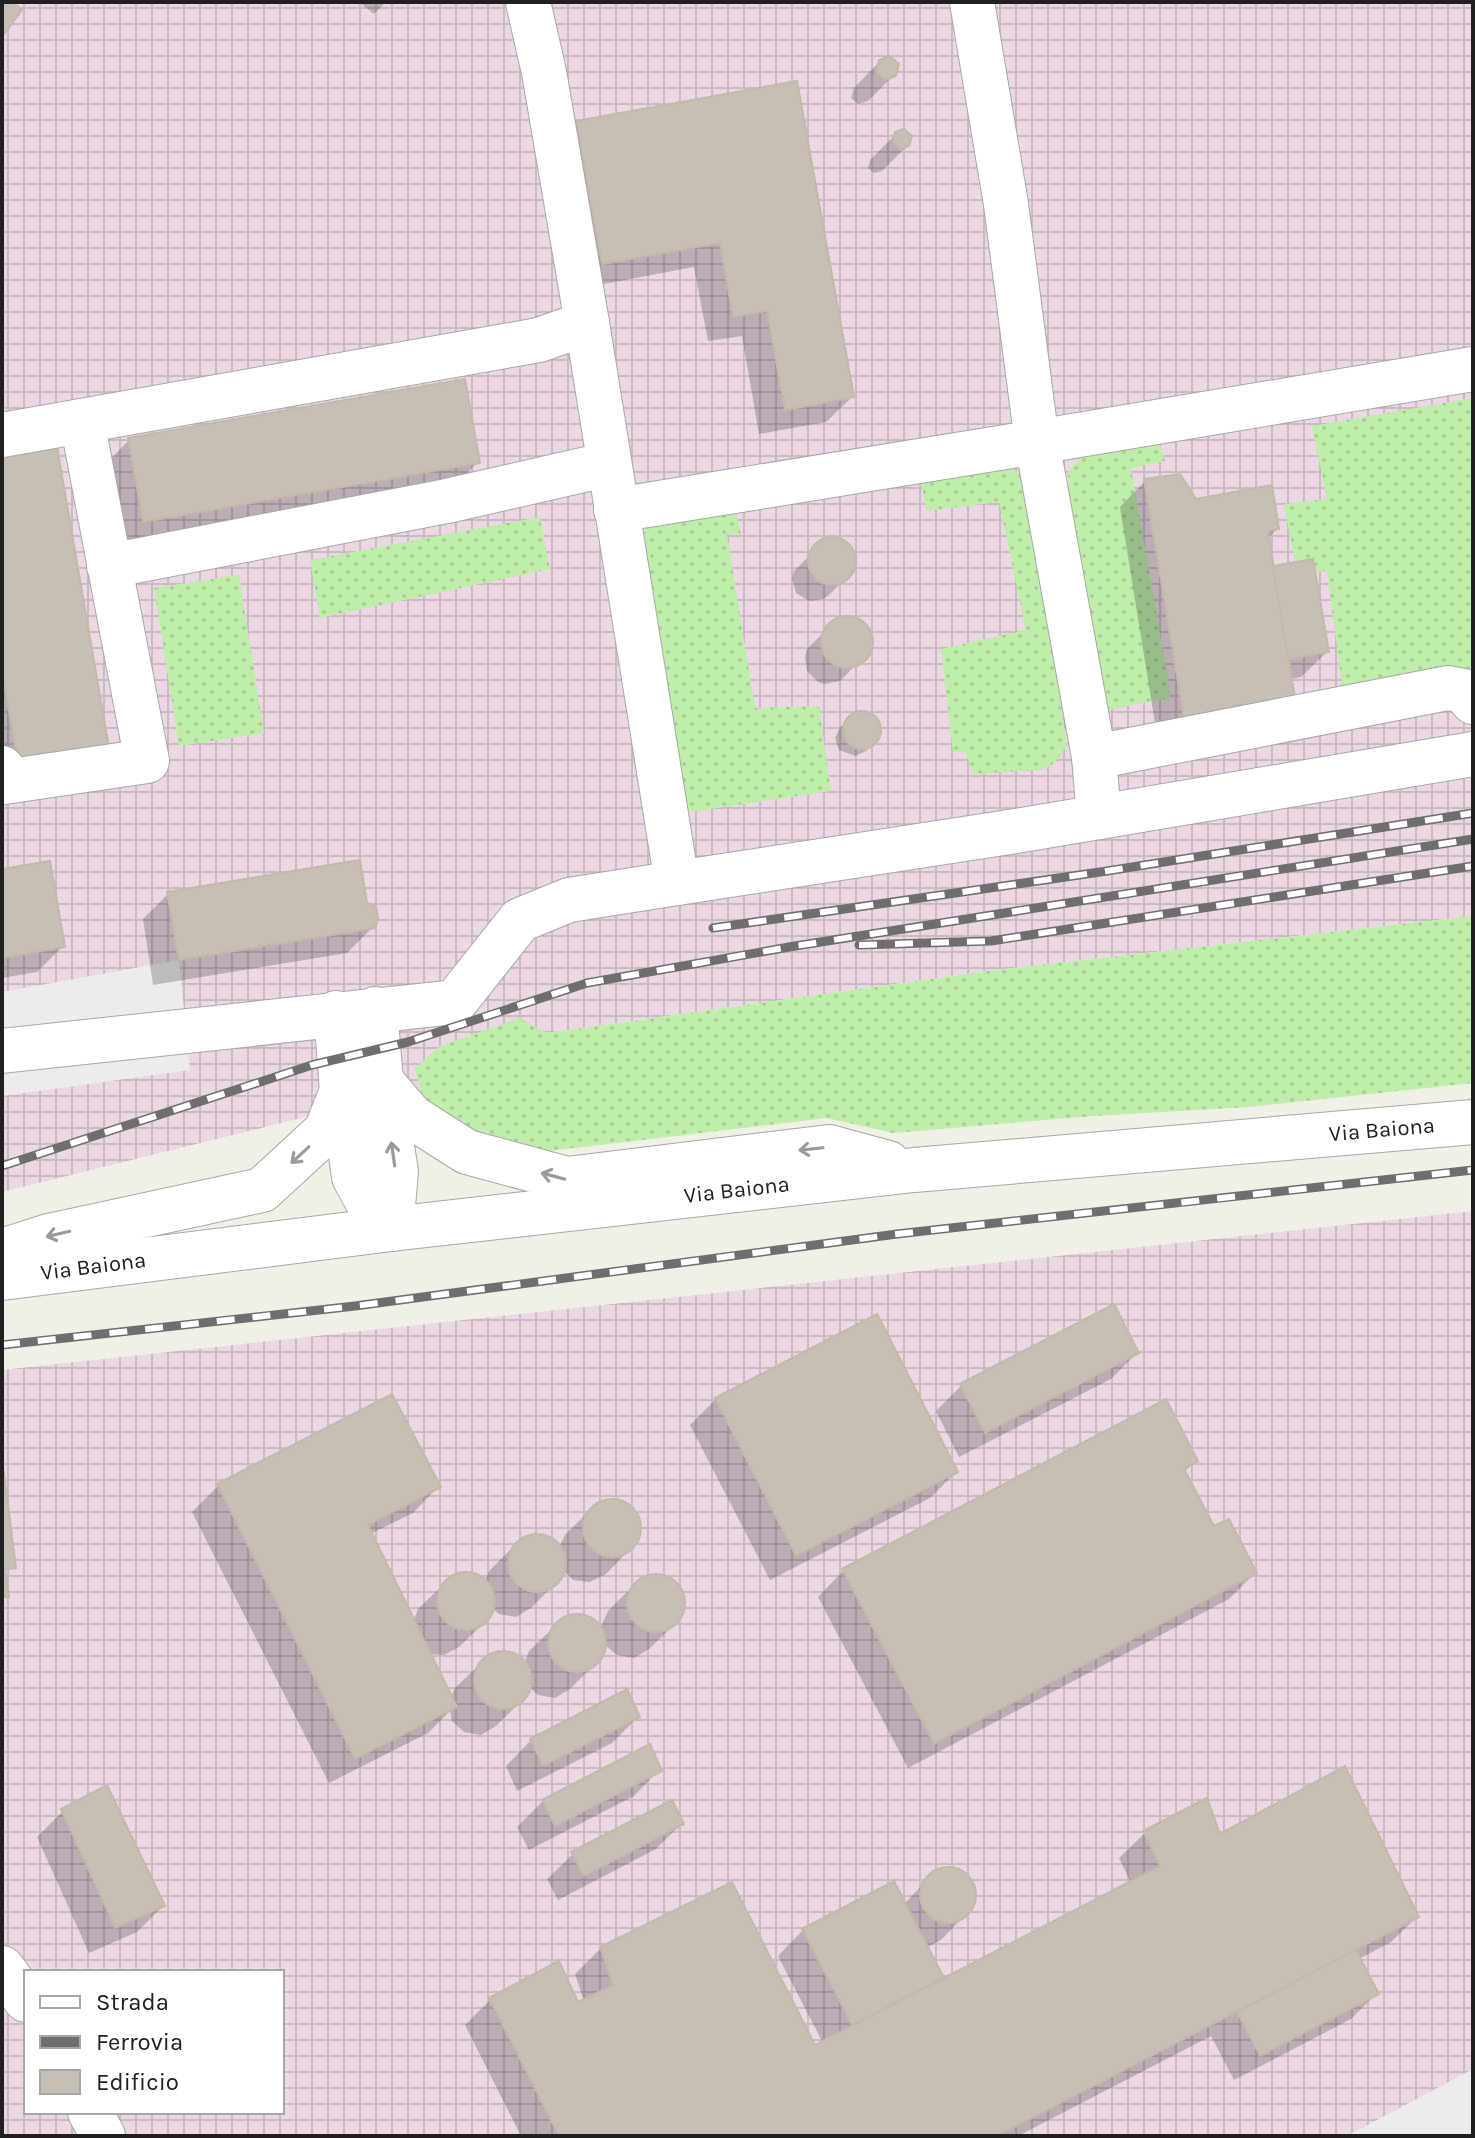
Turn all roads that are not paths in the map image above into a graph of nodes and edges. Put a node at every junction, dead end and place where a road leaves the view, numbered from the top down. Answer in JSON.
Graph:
{"nodes":[{"id":1,"x":528,"y":2,"type":"edge"},
{"id":2,"x":972,"y":2,"type":"edge"},
{"id":3,"x":587,"y":323,"type":"junction"},
{"id":4,"x":1473,"y":369,"type":"edge"},
{"id":5,"x":82,"y":421,"type":"junction"},
{"id":6,"x":2,"y":435,"type":"edge"},
{"id":7,"x":1037,"y":442,"type":"junction"},
{"id":8,"x":609,"y":464,"type":"junction"},
{"id":9,"x":616,"y":510,"type":"junction"},
{"id":10,"x":109,"y":566,"type":"junction"},
{"id":11,"x":1473,"y":702,"type":"edge"},
{"id":12,"x":1473,"y":754,"type":"edge"},
{"id":13,"x":1094,"y":757,"type":"junction"},
{"id":14,"x":2,"y":768,"type":"edge"},
{"id":15,"x":1099,"y":817,"type":"junction"},
{"id":16,"x":677,"y":883,"type":"junction"},
{"id":17,"x":356,"y":1011,"type":"junction"},
{"id":18,"x":2,"y":1051,"type":"edge"},
{"id":19,"x":362,"y":1086,"type":"junction"},
{"id":20,"x":1473,"y":1122,"type":"edge"},
{"id":21,"x":914,"y":1170,"type":"junction"},
{"id":22,"x":391,"y":1229,"type":"junction"},
{"id":23,"x":2,"y":1251,"type":"edge"},
{"id":24,"x":2,"y":1278,"type":"edge"},
{"id":25,"x":2,"y":1968,"type":"edge"},
{"id":26,"x":24,"y":1997,"type":"edge"},
{"id":27,"x":91,"y":2114,"type":"edge"},
{"id":28,"x":103,"y":2136,"type":"edge"}],
"edges":[{"from":1,"to":3,"type":"street"},
{"from":2,"to":7,"type":"street"},
{"from":3,"to":5,"type":"street"},
{"from":3,"to":8,"type":"street"},
{"from":4,"to":7,"type":"street"},
{"from":5,"to":6,"type":"street"},
{"from":5,"to":10,"type":"street"},
{"from":7,"to":9,"type":"street"},
{"from":7,"to":13,"type":"street"},
{"from":8,"to":9,"type":"street"},
{"from":8,"to":10,"type":"street"},
{"from":9,"to":16,"type":"street"},
{"from":10,"to":14,"type":"street"},
{"from":11,"to":13,"type":"street"},
{"from":12,"to":15,"type":"street"},
{"from":13,"to":15,"type":"street"},
{"from":15,"to":16,"type":"street"},
{"from":16,"to":17,"type":"street"},
{"from":17,"to":18,"type":"street"},
{"from":17,"to":19,"type":"street"},
{"from":21,"to":19,"type":"street","one_way":true},
{"from":19,"to":22,"type":"street"},
{"from":19,"to":23,"type":"street","one_way":true},
{"from":20,"to":21,"type":"street","name":"Via Baiona"},
{"from":21,"to":22,"type":"street","name":"Via Baiona"},
{"from":22,"to":24,"type":"street","name":"Via Baiona"},
{"from":25,"to":26,"type":"street"},
{"from":27,"to":28,"type":"street"}]}
